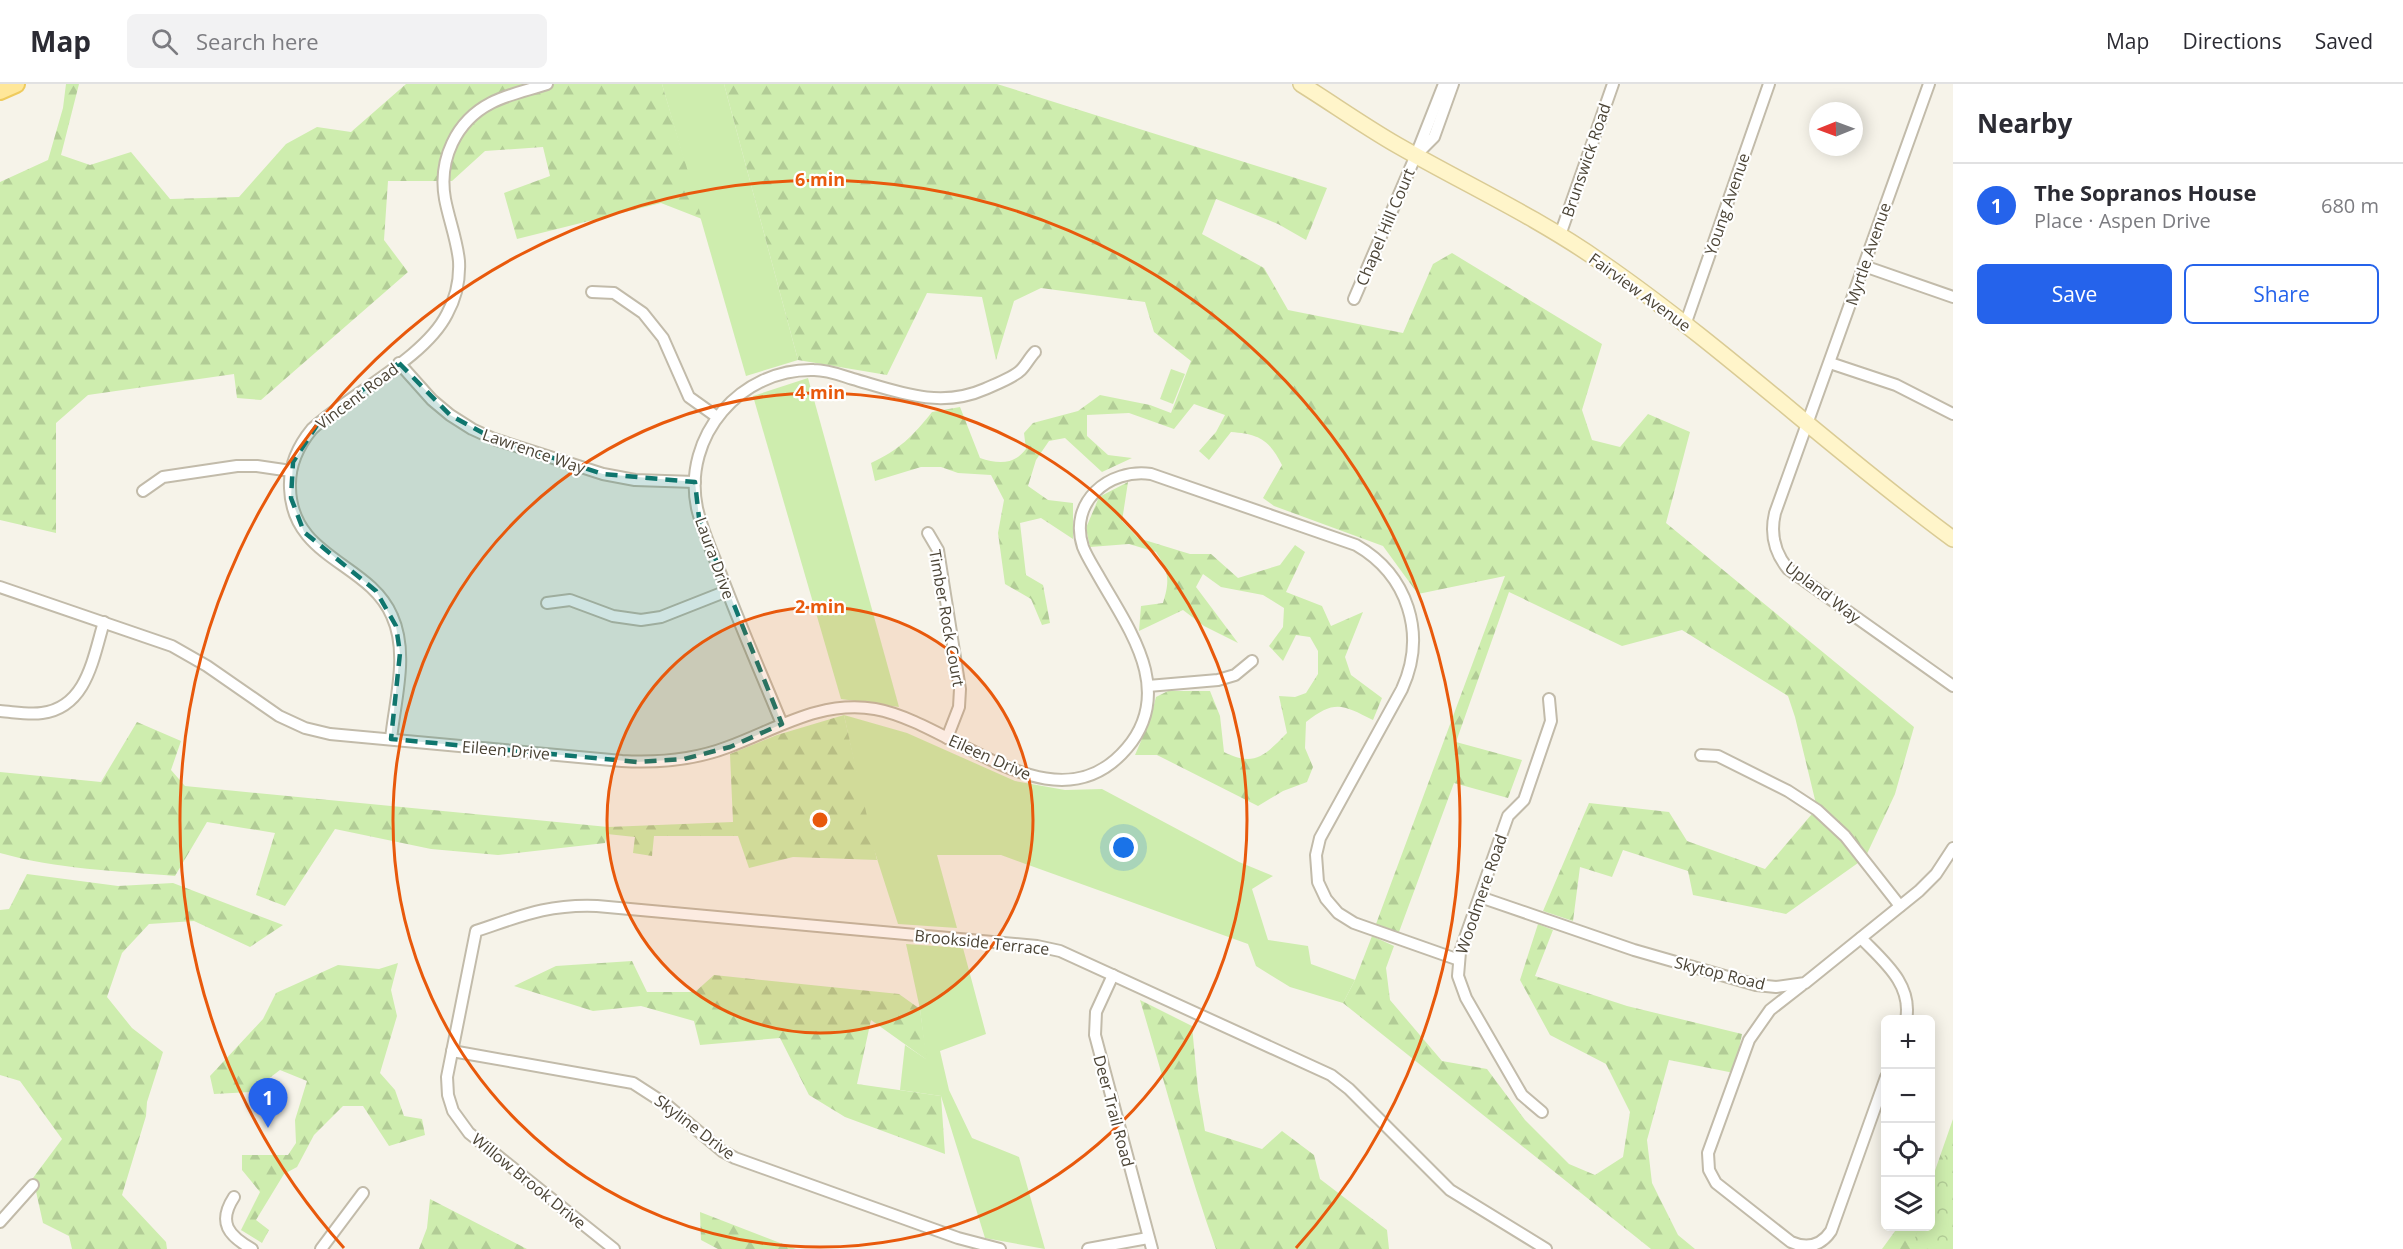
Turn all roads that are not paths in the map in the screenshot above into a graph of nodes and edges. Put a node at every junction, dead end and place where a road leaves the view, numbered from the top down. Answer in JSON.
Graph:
{"nodes":[{"id":1,"x":16,"y":84,"type":"edge"},
{"id":2,"x":547,"y":84,"type":"edge"},
{"id":3,"x":1301,"y":84,"type":"edge"},
{"id":4,"x":1444,"y":84,"type":"edge"},
{"id":5,"x":1453,"y":84,"type":"edge"},
{"id":6,"x":1613,"y":84,"type":"edge"},
{"id":7,"x":1769,"y":84,"type":"edge"},
{"id":8,"x":1929,"y":84,"type":"edge"},
{"id":9,"x":0,"y":91,"type":"edge"},
{"id":10,"x":1416,"y":155,"type":"junction"},
{"id":11,"x":1560,"y":235,"type":"junction"},
{"id":12,"x":1864,"y":266,"type":"junction"},
{"id":13,"x":592,"y":292,"type":"dead end"},
{"id":14,"x":1953,"y":297,"type":"edge"},
{"id":15,"x":1354,"y":299,"type":"dead end"},
{"id":16,"x":1685,"y":325,"type":"junction"},
{"id":17,"x":1035,"y":352,"type":"dead end"},
{"id":18,"x":399,"y":363,"type":"junction"},
{"id":19,"x":1830,"y":363,"type":"junction"},
{"id":20,"x":1953,"y":414,"type":"edge"},
{"id":21,"x":717,"y":417,"type":"junction"},
{"id":22,"x":1809,"y":424,"type":"junction"},
{"id":23,"x":291,"y":471,"type":"junction"},
{"id":24,"x":695,"y":482,"type":"junction"},
{"id":25,"x":143,"y":491,"type":"dead end"},
{"id":26,"x":928,"y":533,"type":"dead end"},
{"id":27,"x":1953,"y":539,"type":"edge"},
{"id":28,"x":0,"y":587,"type":"edge"},
{"id":29,"x":727,"y":591,"type":"junction"},
{"id":30,"x":547,"y":603,"type":"dead end"},
{"id":31,"x":104,"y":622,"type":"junction"},
{"id":32,"x":1252,"y":661,"type":"dead end"},
{"id":33,"x":1148,"y":686,"type":"junction"},
{"id":34,"x":1953,"y":686,"type":"edge"},
{"id":35,"x":1549,"y":699,"type":"dead end"},
{"id":36,"x":0,"y":711,"type":"edge"},
{"id":37,"x":782,"y":724,"type":"junction"},
{"id":38,"x":947,"y":738,"type":"junction"},
{"id":39,"x":391,"y":739,"type":"junction"},
{"id":40,"x":1701,"y":755,"type":"dead end"},
{"id":41,"x":1953,"y":848,"type":"edge"},
{"id":42,"x":1480,"y":897,"type":"junction"},
{"id":43,"x":1900,"y":906,"type":"junction"},
{"id":44,"x":476,"y":931,"type":"joint"},
{"id":45,"x":1862,"y":938,"type":"junction"},
{"id":46,"x":1459,"y":960,"type":"junction"},
{"id":47,"x":1113,"y":975,"type":"junction"},
{"id":48,"x":1805,"y":982,"type":"junction"},
{"id":49,"x":1906,"y":1015,"type":"edge"},
{"id":50,"x":452,"y":1051,"type":"junction"},
{"id":51,"x":1881,"y":1091,"type":"edge"},
{"id":52,"x":1542,"y":1112,"type":"dead end"},
{"id":53,"x":33,"y":1185,"type":"dead end"},
{"id":54,"x":363,"y":1193,"type":"dead end"},
{"id":55,"x":234,"y":1197,"type":"dead end"},
{"id":56,"x":0,"y":1222,"type":"edge"},
{"id":57,"x":1150,"y":1243,"type":"edge"},
{"id":58,"x":957,"y":1244,"type":"edge"},
{"id":59,"x":252,"y":1249,"type":"edge"},
{"id":60,"x":321,"y":1249,"type":"edge"},
{"id":61,"x":614,"y":1249,"type":"edge"},
{"id":62,"x":1000,"y":1249,"type":"edge"},
{"id":63,"x":1088,"y":1249,"type":"edge"},
{"id":64,"x":1546,"y":1249,"type":"edge"}],
"edges":[{"from":1,"to":9,"type":"main road"},
{"from":2,"to":18,"type":"street","name":"Vincent Road"},
{"from":3,"to":10,"type":"main road","name":"Fairview Avenue"},
{"from":4,"to":10,"type":"street","name":"Chapel Hill Court"},
{"from":5,"to":10,"type":"street"},
{"from":6,"to":11,"type":"street","name":"Brunswick Road"},
{"from":7,"to":16,"type":"street","name":"Young Avenue"},
{"from":8,"to":12,"type":"street","name":"Myrtle Avenue"},
{"from":10,"to":11,"type":"main road","name":"Fairview Avenue"},
{"from":10,"to":15,"type":"street","name":"Chapel Hill Court"},
{"from":11,"to":16,"type":"main road","name":"Fairview Avenue"},
{"from":12,"to":14,"type":"street"},
{"from":12,"to":19,"type":"street","name":"Myrtle Avenue"},
{"from":13,"to":21,"type":"street"},
{"from":16,"to":22,"type":"main road","name":"Fairview Avenue"},
{"from":17,"to":21,"type":"street","name":"Laura Drive"},
{"from":18,"to":23,"type":"street","name":"Vincent Road"},
{"from":18,"to":24,"type":"street","name":"Lawrence Way"},
{"from":19,"to":20,"type":"street"},
{"from":19,"to":22,"type":"street","name":"Myrtle Avenue"},
{"from":21,"to":24,"type":"street","name":"Laura Drive"},
{"from":22,"to":27,"type":"main road","name":"Fairview Avenue"},
{"from":22,"to":34,"type":"street","name":"Upland Way"},
{"from":23,"to":25,"type":"street"},
{"from":23,"to":39,"type":"street","name":"Vincent Road"},
{"from":24,"to":29,"type":"street","name":"Laura Drive"},
{"from":26,"to":38,"type":"street","name":"Timber Rock Court"},
{"from":28,"to":31,"type":"street","name":"Eileen Drive"},
{"from":29,"to":30,"type":"street"},
{"from":29,"to":37,"type":"street","name":"Laura Drive"},
{"from":31,"to":36,"type":"street"},
{"from":31,"to":39,"type":"street","name":"Eileen Drive"},
{"from":32,"to":33,"type":"street"},
{"from":33,"to":38,"type":"street","name":"Eileen Drive"},
{"from":33,"to":46,"type":"street","name":"Eileen Drive"},
{"from":35,"to":42,"type":"street","name":"Woodmere Road"},
{"from":37,"to":38,"type":"street","name":"Eileen Drive"},
{"from":37,"to":39,"type":"street","name":"Eileen Drive"},
{"from":40,"to":43,"type":"street"},
{"from":41,"to":43,"type":"street"},
{"from":42,"to":46,"type":"street","name":"Woodmere Road"},
{"from":42,"to":48,"type":"street","name":"Skytop Road"},
{"from":43,"to":45,"type":"street"},
{"from":44,"to":47,"type":"street","name":"Brookside Terrace"},
{"from":44,"to":50,"type":"street","name":"Willow Brook Drive"},
{"from":45,"to":48,"type":"street"},
{"from":45,"to":49,"type":"street"},
{"from":46,"to":52,"type":"street","name":"Woodmere Road"},
{"from":47,"to":57,"type":"street","name":"Deer Trail Road"},
{"from":47,"to":64,"type":"street","name":"Brookside Terrace"},
{"from":48,"to":51,"type":"street"},
{"from":50,"to":58,"type":"street","name":"Skyline Drive"},
{"from":50,"to":61,"type":"street","name":"Willow Brook Drive"},
{"from":53,"to":56,"type":"street"},
{"from":54,"to":60,"type":"street"},
{"from":55,"to":59,"type":"street"},
{"from":57,"to":63,"type":"street"},
{"from":58,"to":62,"type":"street","name":"Skyline Drive"}]}
